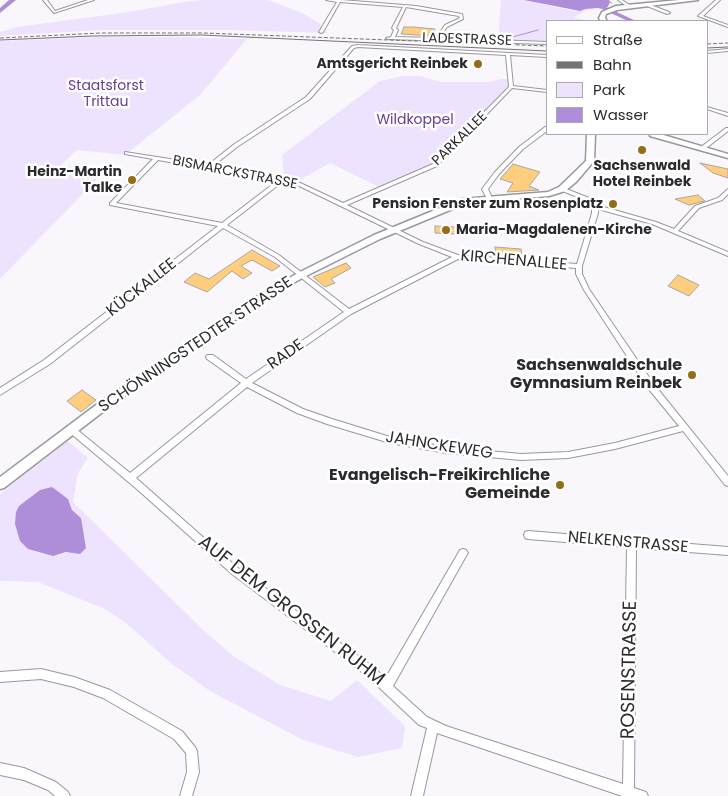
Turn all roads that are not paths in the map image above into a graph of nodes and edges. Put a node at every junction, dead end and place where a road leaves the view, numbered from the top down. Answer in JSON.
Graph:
{"nodes":[{"id":1,"x":45,"y":0,"type":"edge"},
{"id":2,"x":92,"y":0,"type":"edge"},
{"id":3,"x":328,"y":0,"type":"edge"},
{"id":4,"x":620,"y":0,"type":"edge"},
{"id":5,"x":695,"y":0,"type":"edge"},
{"id":6,"x":718,"y":0,"type":"edge"},
{"id":7,"x":339,"y":1,"type":"junction"},
{"id":8,"x":648,"y":5,"type":"junction"},
{"id":9,"x":405,"y":6,"type":"junction"},
{"id":10,"x":629,"y":6,"type":"junction"},
{"id":11,"x":668,"y":13,"type":"dead end"},
{"id":12,"x":603,"y":20,"type":"edge"},
{"id":13,"x":728,"y":26,"type":"edge"},
{"id":14,"x":321,"y":32,"type":"dead end"},
{"id":15,"x":437,"y":40,"type":"junction"},
{"id":16,"x":546,"y":43,"type":"edge"},
{"id":17,"x":728,"y":50,"type":"edge"},
{"id":18,"x":708,"y":52,"type":"edge"},
{"id":19,"x":508,"y":53,"type":"junction"},
{"id":20,"x":546,"y":56,"type":"edge"},
{"id":21,"x":512,"y":87,"type":"junction"},
{"id":22,"x":546,"y":91,"type":"edge"},
{"id":23,"x":708,"y":108,"type":"edge"},
{"id":24,"x":728,"y":115,"type":"edge"},
{"id":25,"x":546,"y":129,"type":"edge"},
{"id":26,"x":728,"y":129,"type":"edge"},
{"id":27,"x":590,"y":135,"type":"edge"},
{"id":28,"x":658,"y":135,"type":"edge"},
{"id":29,"x":703,"y":148,"type":"junction"},
{"id":30,"x":127,"y":153,"type":"dead end"},
{"id":31,"x":728,"y":156,"type":"edge"},
{"id":32,"x":157,"y":158,"type":"junction"},
{"id":33,"x":210,"y":166,"type":"junction"},
{"id":34,"x":281,"y":180,"type":"junction"},
{"id":35,"x":562,"y":189,"type":"junction"},
{"id":36,"x":728,"y":191,"type":"edge"},
{"id":37,"x":489,"y":198,"type":"junction"},
{"id":38,"x":343,"y":205,"type":"junction"},
{"id":39,"x":595,"y":206,"type":"junction"},
{"id":40,"x":222,"y":225,"type":"junction"},
{"id":41,"x":395,"y":229,"type":"junction"},
{"id":42,"x":675,"y":231,"type":"junction"},
{"id":43,"x":728,"y":254,"type":"edge"},
{"id":44,"x":457,"y":257,"type":"junction"},
{"id":45,"x":579,"y":266,"type":"junction"},
{"id":46,"x":301,"y":275,"type":"junction"},
{"id":47,"x":349,"y":312,"type":"junction"},
{"id":48,"x":210,"y":357,"type":"dead end"},
{"id":49,"x":246,"y":382,"type":"junction"},
{"id":50,"x":0,"y":392,"type":"edge"},
{"id":51,"x":683,"y":428,"type":"junction"},
{"id":52,"x":72,"y":430,"type":"junction"},
{"id":53,"x":130,"y":478,"type":"junction"},
{"id":54,"x":728,"y":482,"type":"edge"},
{"id":55,"x":0,"y":484,"type":"edge"},
{"id":56,"x":528,"y":535,"type":"dead end"},
{"id":57,"x":632,"y":544,"type":"junction"},
{"id":58,"x":728,"y":551,"type":"edge"},
{"id":59,"x":463,"y":553,"type":"dead end"},
{"id":60,"x":0,"y":676,"type":"edge"},
{"id":61,"x":387,"y":686,"type":"junction"},
{"id":62,"x":434,"y":726,"type":"junction"},
{"id":63,"x":0,"y":768,"type":"edge"},
{"id":64,"x":628,"y":793,"type":"edge"},
{"id":65,"x":64,"y":796,"type":"edge"},
{"id":66,"x":186,"y":796,"type":"edge"},
{"id":67,"x":416,"y":796,"type":"edge"},
{"id":68,"x":642,"y":796,"type":"edge"}],
"edges":[{"from":1,"to":2,"type":"street"},
{"from":3,"to":7,"type":"street"},
{"from":4,"to":10,"type":"street"},
{"from":5,"to":8,"type":"main road"},
{"from":6,"to":13,"type":"street"},
{"from":7,"to":9,"type":"street"},
{"from":7,"to":14,"type":"street"},
{"from":8,"to":10,"type":"main road"},
{"from":8,"to":11,"type":"street"},
{"from":9,"to":15,"type":"street","name":"LADESTRASSE"},
{"from":9,"to":15,"type":"street"},
{"from":10,"to":12,"type":"main road"},
{"from":15,"to":16,"type":"street","name":"LADESTRASSE"},
{"from":17,"to":18,"type":"street"},
{"from":19,"to":20,"type":"street"},
{"from":19,"to":21,"type":"street"},
{"from":19,"to":33,"type":"street"},
{"from":21,"to":22,"type":"street"},
{"from":21,"to":38,"type":"street","name":"PARKALLEE"},
{"from":23,"to":24,"type":"street"},
{"from":25,"to":37,"type":"street"},
{"from":26,"to":29,"type":"street"},
{"from":27,"to":35,"type":"main road"},
{"from":28,"to":29,"type":"main road"},
{"from":29,"to":31,"type":"main road"},
{"from":30,"to":32,"type":"street","name":"BISMARCKSTRASSE"},
{"from":32,"to":33,"type":"street","name":"BISMARCKSTRASSE"},
{"from":32,"to":40,"type":"street"},
{"from":33,"to":34,"type":"street","name":"BISMARCKSTRASSE"},
{"from":34,"to":38,"type":"street","name":"BISMARCKSTRASSE"},
{"from":34,"to":40,"type":"street","name":"KÜCKALLEE"},
{"from":35,"to":37,"type":"main road","name":"SCHÖNNINGSTEDTER STRASSE"},
{"from":35,"to":39,"type":"street"},
{"from":36,"to":42,"type":"street"},
{"from":37,"to":41,"type":"main road","name":"SCHÖNNINGSTEDTER STRASSE"},
{"from":38,"to":41,"type":"street","name":"BISMARCKSTRASSE"},
{"from":39,"to":42,"type":"street"},
{"from":39,"to":45,"type":"street"},
{"from":40,"to":46,"type":"street"},
{"from":40,"to":50,"type":"street","name":"KÜCKALLEE"},
{"from":41,"to":44,"type":"street","name":"KIRCHENALLEE"},
{"from":41,"to":46,"type":"main road","name":"SCHÖNNINGSTEDTER STRASSE"},
{"from":42,"to":43,"type":"street"},
{"from":44,"to":45,"type":"street","name":"KIRCHENALLEE"},
{"from":44,"to":47,"type":"street","name":"RADE"},
{"from":45,"to":51,"type":"street"},
{"from":46,"to":47,"type":"street"},
{"from":46,"to":52,"type":"main road","name":"SCHÖNNINGSTEDTER STRASSE"},
{"from":47,"to":49,"type":"street","name":"RADE"},
{"from":48,"to":49,"type":"street","name":"JAHNCKEWEG"},
{"from":49,"to":51,"type":"street","name":"JAHNCKEWEG"},
{"from":49,"to":53,"type":"street","name":"RADE"},
{"from":51,"to":54,"type":"street"},
{"from":52,"to":53,"type":"street","name":"AUF DEM GROSSEN RUHM"},
{"from":52,"to":55,"type":"main road","name":"SCHÖNNINGSTEDTER STRASSE"},
{"from":53,"to":61,"type":"street","name":"AUF DEM GROSSEN RUHM"},
{"from":56,"to":57,"type":"street","name":"NELKENSTRASSE"},
{"from":57,"to":58,"type":"street","name":"NELKENSTRASSE"},
{"from":57,"to":64,"type":"street","name":"ROSENSTRASSE"},
{"from":59,"to":61,"type":"street"},
{"from":60,"to":66,"type":"street"},
{"from":61,"to":62,"type":"street","name":"AUF DEM GROSSEN RUHM"},
{"from":62,"to":64,"type":"street","name":"AUF DEM GROSSEN RUHM"},
{"from":62,"to":67,"type":"street"},
{"from":63,"to":65,"type":"street"},
{"from":64,"to":68,"type":"street","name":"AUF DEM GROSSEN RUHM"}]}
